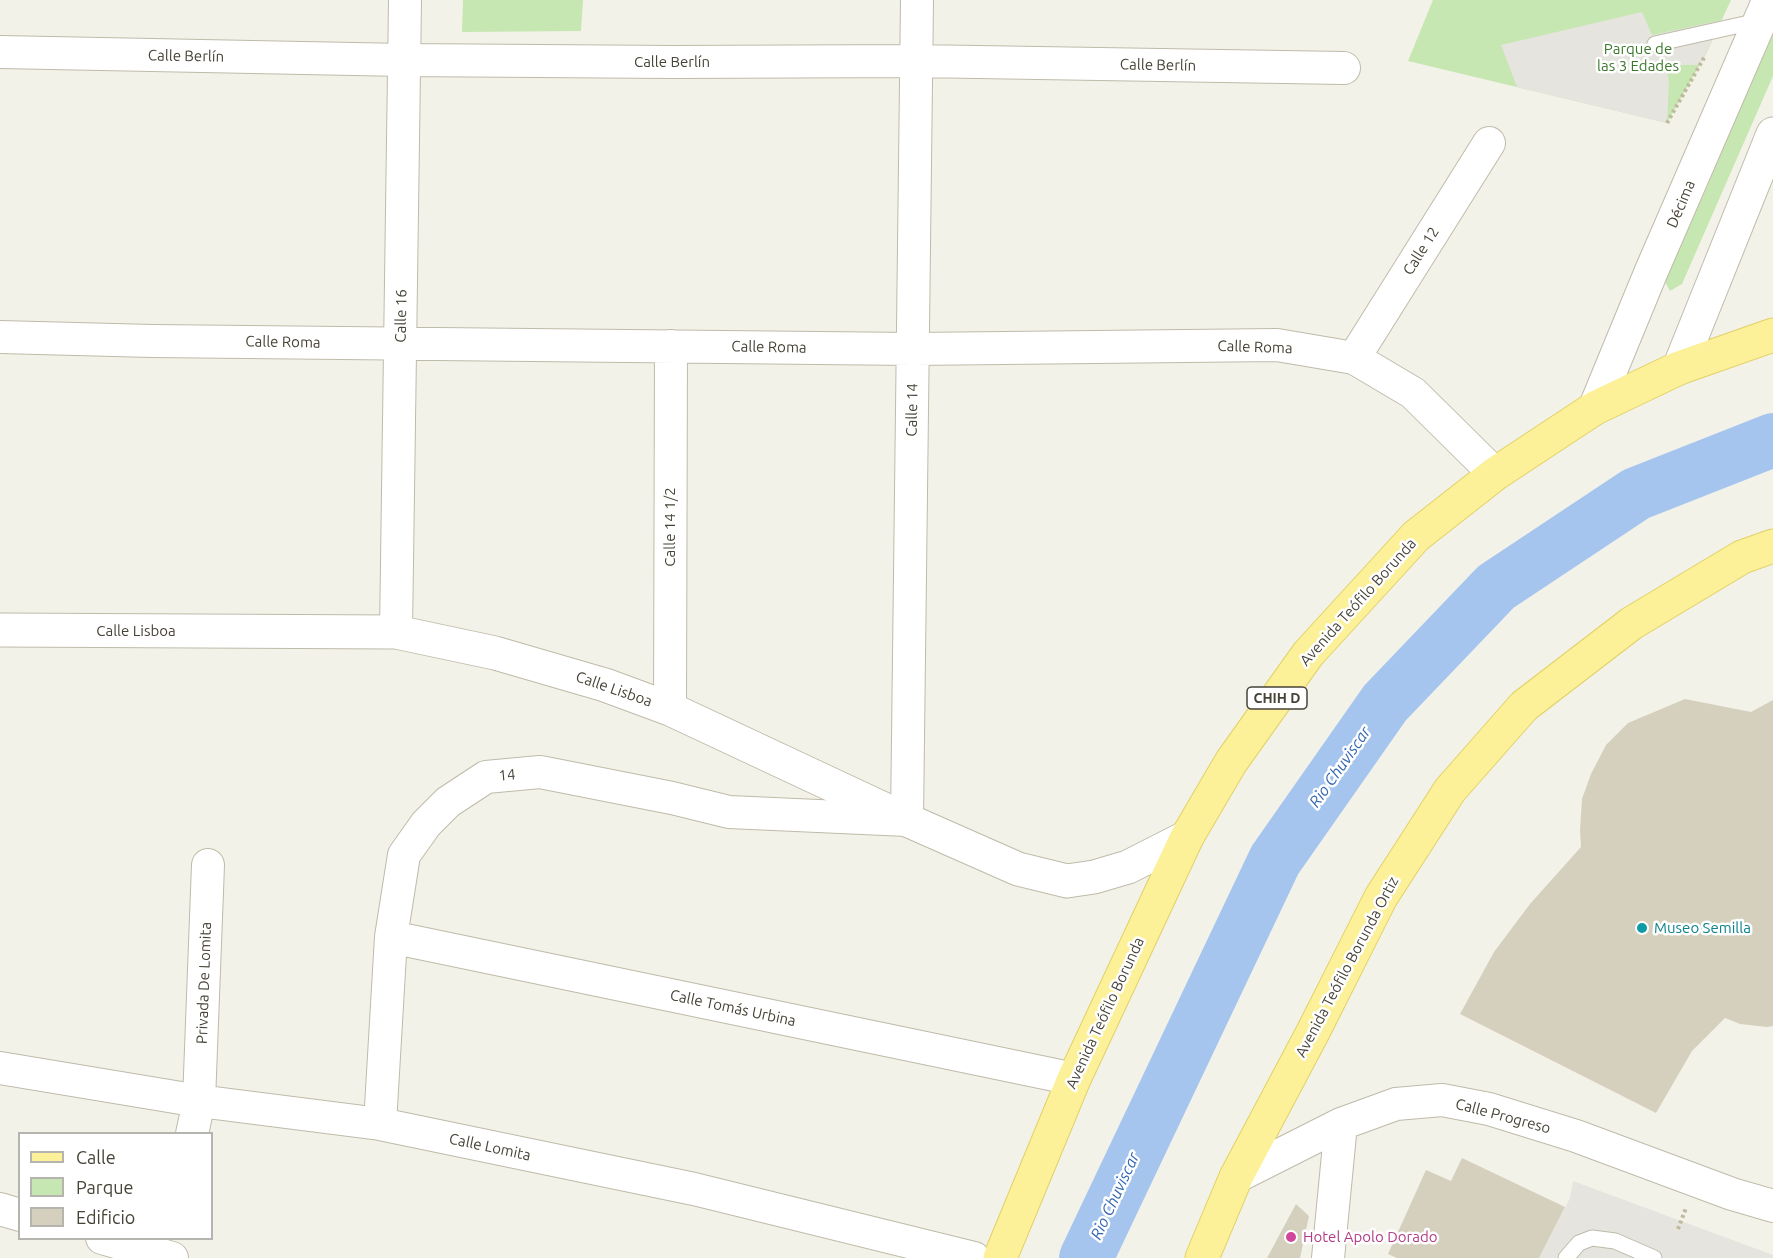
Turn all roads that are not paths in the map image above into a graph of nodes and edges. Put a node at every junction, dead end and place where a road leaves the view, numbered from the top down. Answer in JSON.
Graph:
{"nodes":[{"id":1,"x":405,"y":0,"type":"edge"},
{"id":2,"x":917,"y":0,"type":"edge"},
{"id":3,"x":1765,"y":10,"type":"edge"},
{"id":4,"x":1655,"y":44,"type":"dead end"},
{"id":5,"x":0,"y":52,"type":"edge"},
{"id":6,"x":404,"y":60,"type":"junction"},
{"id":7,"x":916,"y":61,"type":"junction"},
{"id":8,"x":1344,"y":68,"type":"dead end"},
{"id":9,"x":1773,"y":134,"type":"edge"},
{"id":10,"x":1489,"y":143,"type":"dead end"},
{"id":11,"x":1773,"y":335,"type":"edge"},
{"id":12,"x":0,"y":337,"type":"edge"},
{"id":13,"x":400,"y":344,"type":"junction"},
{"id":14,"x":671,"y":346,"type":"junction"},
{"id":15,"x":913,"y":349,"type":"junction"},
{"id":16,"x":1354,"y":358,"type":"junction"},
{"id":17,"x":1679,"y":368,"type":"junction"},
{"id":18,"x":1595,"y":408,"type":"junction"},
{"id":19,"x":1495,"y":474,"type":"junction"},
{"id":20,"x":1773,"y":546,"type":"edge"},
{"id":21,"x":0,"y":630,"type":"edge"},
{"id":22,"x":396,"y":632,"type":"junction"},
{"id":23,"x":670,"y":708,"type":"junction"},
{"id":24,"x":907,"y":820,"type":"junction"},
{"id":25,"x":1187,"y":837,"type":"junction"},
{"id":26,"x":208,"y":865,"type":"dead end"},
{"id":27,"x":391,"y":937,"type":"junction"},
{"id":28,"x":0,"y":1068,"type":"edge"},
{"id":29,"x":1074,"y":1079,"type":"junction"},
{"id":30,"x":199,"y":1101,"type":"junction"},
{"id":31,"x":380,"y":1124,"type":"junction"},
{"id":32,"x":1341,"y":1124,"type":"junction"},
{"id":33,"x":192,"y":1132,"type":"edge"},
{"id":34,"x":1236,"y":1177,"type":"junction"},
{"id":35,"x":1773,"y":1206,"type":"edge"},
{"id":36,"x":0,"y":1209,"type":"edge"},
{"id":37,"x":18,"y":1214,"type":"edge"},
{"id":38,"x":108,"y":1240,"type":"edge"},
{"id":39,"x":168,"y":1251,"type":"edge"},
{"id":40,"x":974,"y":1258,"type":"edge"},
{"id":41,"x":1000,"y":1258,"type":"edge"},
{"id":42,"x":1202,"y":1258,"type":"edge"},
{"id":43,"x":1328,"y":1258,"type":"edge"},
{"id":44,"x":1566,"y":1258,"type":"edge"},
{"id":45,"x":1654,"y":1258,"type":"edge"}],
"edges":[{"from":1,"to":6,"type":"street","name":"Calle 16"},
{"from":2,"to":7,"type":"street","name":"Calle 14"},
{"from":3,"to":4,"type":"lane"},
{"from":3,"to":18,"type":"street","name":"Décima"},
{"from":5,"to":6,"type":"street","name":"Calle Berlín"},
{"from":6,"to":7,"type":"street","name":"Calle Berlín"},
{"from":6,"to":13,"type":"street","name":"Calle 16"},
{"from":7,"to":8,"type":"street","name":"Calle Berlín"},
{"from":7,"to":15,"type":"street","name":"Calle 14"},
{"from":9,"to":17,"type":"street"},
{"from":10,"to":16,"type":"street","name":"Calle 12"},
{"from":11,"to":17,"type":"main road","name":"Avenida Teófilo Borunda","number":"CHIH D"},
{"from":12,"to":13,"type":"street","name":"Calle Roma"},
{"from":13,"to":14,"type":"street","name":"Calle Roma"},
{"from":13,"to":22,"type":"street","name":"Calle 16"},
{"from":14,"to":15,"type":"street","name":"Calle Roma"},
{"from":14,"to":23,"type":"street","name":"Calle 14 1/2"},
{"from":15,"to":16,"type":"street","name":"Calle Roma"},
{"from":15,"to":24,"type":"street","name":"Calle 14"},
{"from":16,"to":19,"type":"street","name":"Calle Roma"},
{"from":17,"to":18,"type":"main road","name":"Avenida Teófilo Borunda","number":"CHIH D"},
{"from":18,"to":19,"type":"main road","name":"Avenida Teófilo Borunda","number":"CHIH D"},
{"from":19,"to":25,"type":"main road","name":"Avenida Teófilo Borunda","number":"CHIH D"},
{"from":20,"to":34,"type":"main road","name":"Avenida Teófilo Borunda Ortiz"},
{"from":21,"to":22,"type":"street","name":"Calle Lisboa"},
{"from":22,"to":23,"type":"street","name":"Calle Lisboa"},
{"from":23,"to":24,"type":"street","name":"Calle Lisboa"},
{"from":24,"to":25,"type":"street","name":"Calle Lisboa"},
{"from":24,"to":27,"type":"street","name":"14"},
{"from":25,"to":29,"type":"main road","name":"Avenida Teófilo Borunda","number":"CHIH D"},
{"from":26,"to":30,"type":"street","name":"Privada De Lomita"},
{"from":27,"to":29,"type":"street","name":"Calle Tomás Urbina"},
{"from":27,"to":31,"type":"street","name":"14"},
{"from":28,"to":30,"type":"street","name":"Calle Lomita"},
{"from":29,"to":41,"type":"main road","name":"Avenida Teófilo Borunda","number":"CHIH D"},
{"from":30,"to":31,"type":"street","name":"Calle Lomita"},
{"from":30,"to":33,"type":"street"},
{"from":31,"to":40,"type":"street","name":"Calle Lomita"},
{"from":32,"to":34,"type":"street","name":"Calle Progreso"},
{"from":32,"to":35,"type":"street","name":"Calle Progreso"},
{"from":32,"to":43,"type":"street"},
{"from":34,"to":42,"type":"main road","name":"Avenida Teófilo Borunda Ortiz"},
{"from":36,"to":37,"type":"street"},
{"from":38,"to":39,"type":"street"},
{"from":44,"to":45,"type":"lane"}]}
